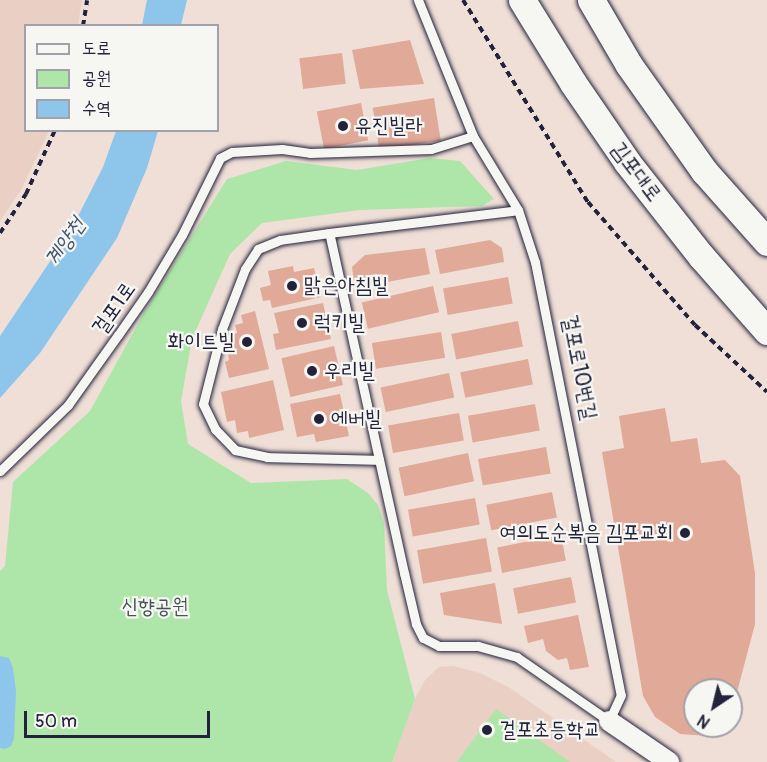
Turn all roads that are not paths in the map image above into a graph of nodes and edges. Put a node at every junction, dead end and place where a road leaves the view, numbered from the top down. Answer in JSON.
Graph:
{"nodes":[{"id":1,"x":418,"y":0,"type":"edge"},
{"id":2,"x":522,"y":0,"type":"edge"},
{"id":3,"x":591,"y":0,"type":"edge"},
{"id":4,"x":473,"y":136,"type":"junction"},
{"id":5,"x":518,"y":210,"type":"junction"},
{"id":6,"x":329,"y":233,"type":"junction"},
{"id":7,"x":767,"y":242,"type":"edge"},
{"id":8,"x":767,"y":331,"type":"edge"},
{"id":9,"x":379,"y":460,"type":"junction"},
{"id":10,"x":0,"y":471,"type":"edge"},
{"id":11,"x":609,"y":721,"type":"junction"},
{"id":12,"x":669,"y":762,"type":"edge"}],
"edges":[{"from":1,"to":4,"type":"lane"},
{"from":2,"to":8,"type":"main road","name":"김포대로"},
{"from":3,"to":7,"type":"main road"},
{"from":4,"to":5,"type":"lane","name":"걸포로10번길"},
{"from":4,"to":10,"type":"lane","name":"걸포1로"},
{"from":5,"to":6,"type":"lane"},
{"from":5,"to":11,"type":"lane","name":"걸포로10번길"},
{"from":6,"to":9,"type":"lane"},
{"from":6,"to":9,"type":"lane"},
{"from":9,"to":11,"type":"lane"},
{"from":11,"to":12,"type":"street"}]}
